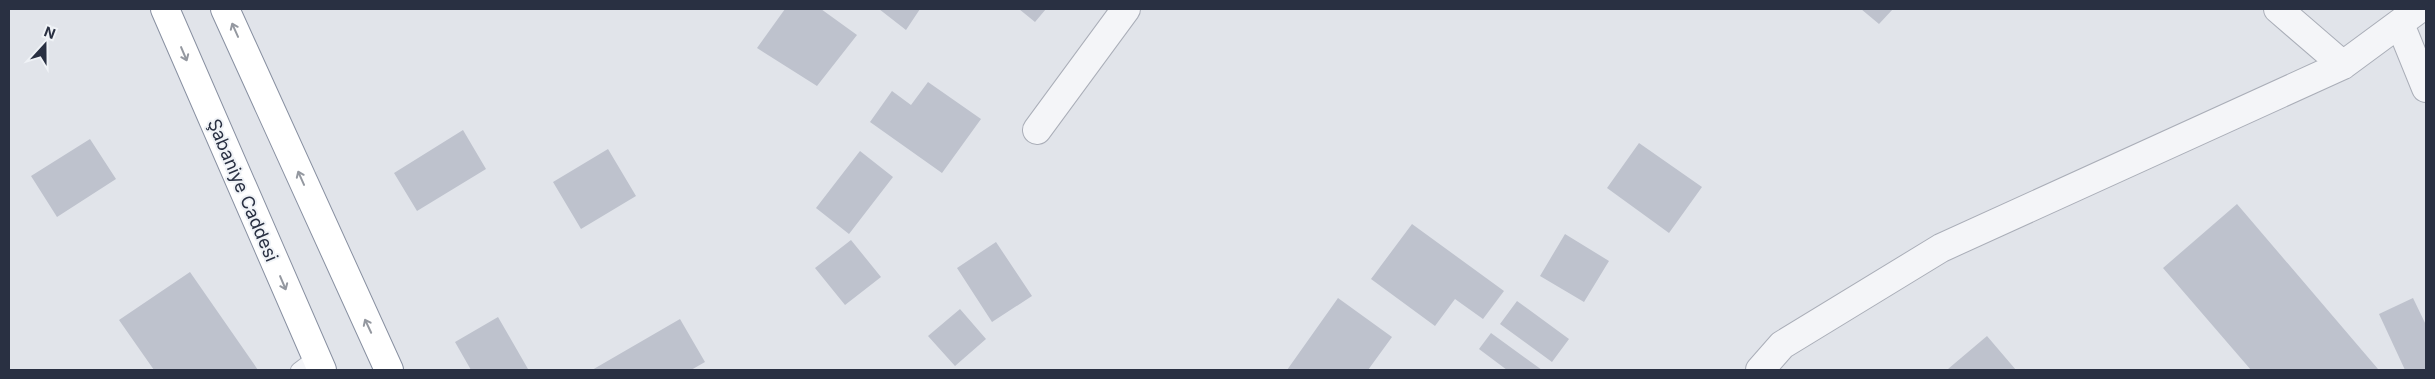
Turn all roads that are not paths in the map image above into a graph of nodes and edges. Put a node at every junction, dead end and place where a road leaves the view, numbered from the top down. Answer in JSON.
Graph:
{"nodes":[{"id":1,"x":165,"y":9,"type":"edge"},
{"id":2,"x":225,"y":9,"type":"edge"},
{"id":3,"x":1126,"y":9,"type":"edge"},
{"id":4,"x":2278,"y":9,"type":"edge"},
{"id":5,"x":2410,"y":16,"type":"edge"},
{"id":6,"x":2343,"y":65,"type":"junction"},
{"id":7,"x":2426,"y":88,"type":"edge"},
{"id":8,"x":1037,"y":130,"type":"dead end"},
{"id":9,"x":311,"y":366,"type":"edge"},
{"id":10,"x":389,"y":370,"type":"edge"},
{"id":11,"x":1760,"y":370,"type":"edge"}],
"edges":[{"from":1,"to":9,"type":"highway","name":"Şabaniye Caddesi","one_way":true},
{"from":10,"to":2,"type":"highway","one_way":true},
{"from":3,"to":8,"type":"street"},
{"from":4,"to":6,"type":"street"},
{"from":5,"to":6,"type":"street"},
{"from":5,"to":7,"type":"street"},
{"from":6,"to":11,"type":"street"}]}
